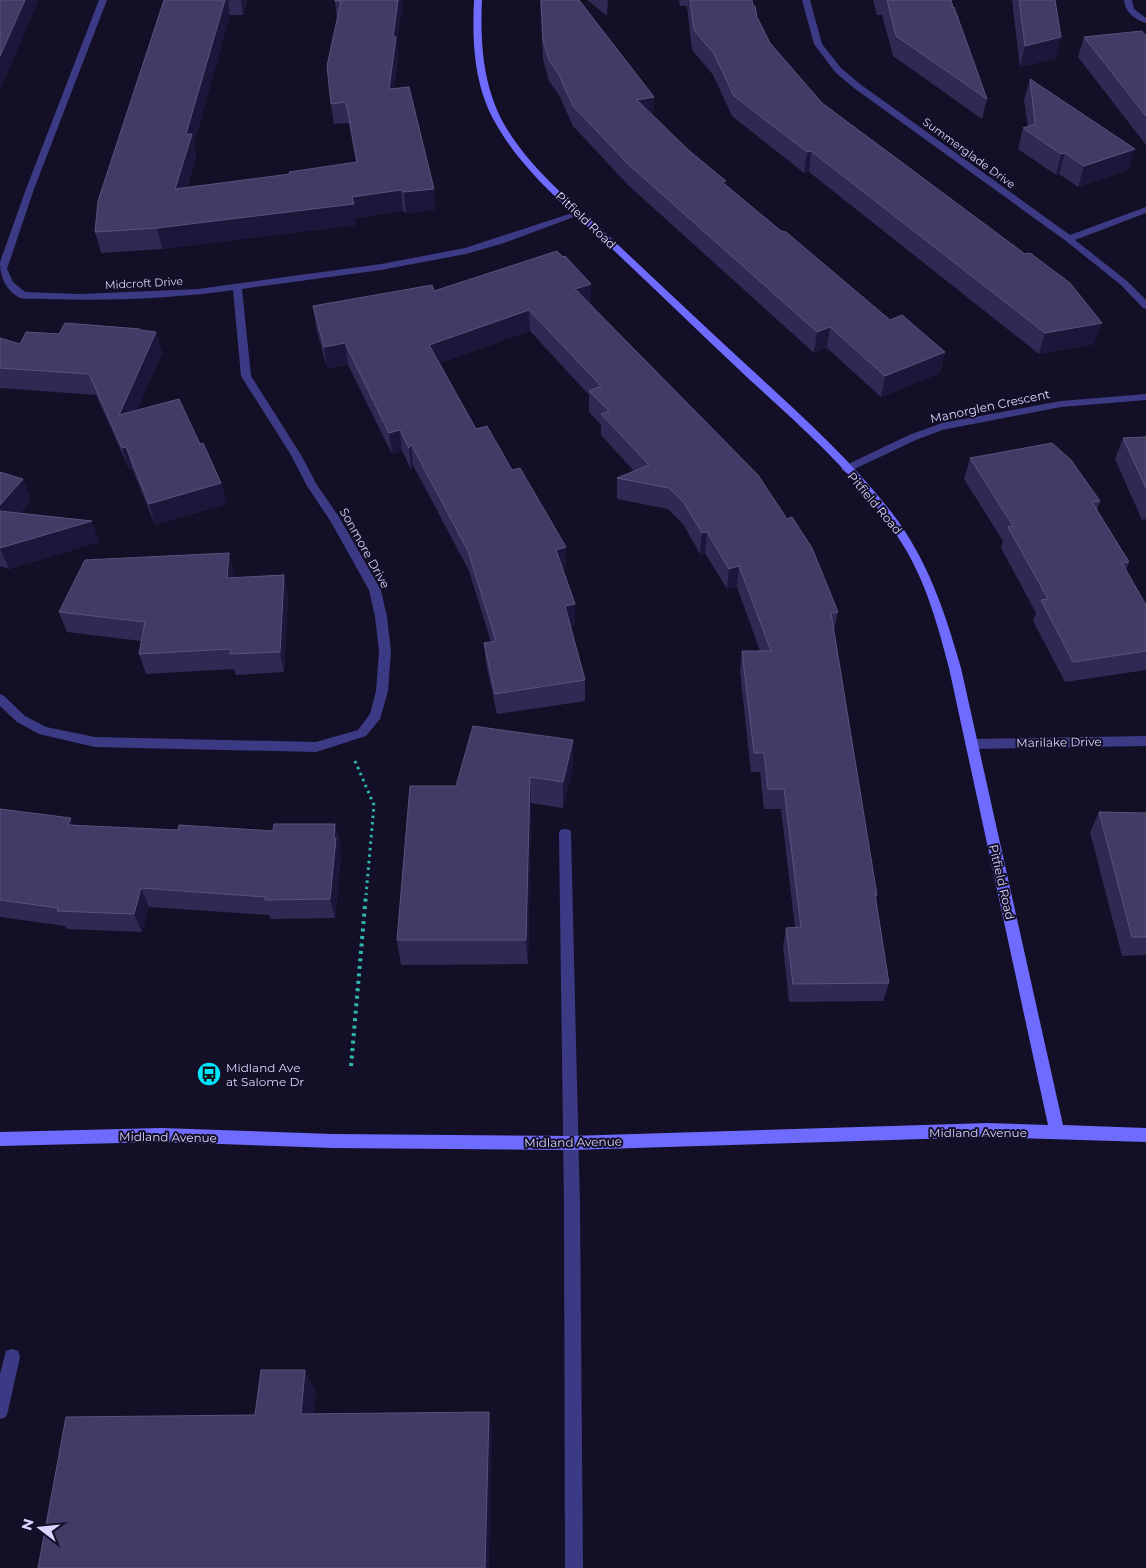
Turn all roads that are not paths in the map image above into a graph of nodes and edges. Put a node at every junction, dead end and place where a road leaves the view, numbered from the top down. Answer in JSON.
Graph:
{"nodes":[{"id":1,"x":102,"y":0,"type":"edge"},
{"id":2,"x":478,"y":0,"type":"edge"},
{"id":3,"x":806,"y":0,"type":"edge"},
{"id":4,"x":1128,"y":0,"type":"edge"},
{"id":5,"x":1146,"y":21,"type":"edge"},
{"id":6,"x":1146,"y":210,"type":"edge"},
{"id":7,"x":578,"y":214,"type":"junction"},
{"id":8,"x":1068,"y":239,"type":"junction"},
{"id":9,"x":237,"y":287,"type":"junction"},
{"id":10,"x":1146,"y":306,"type":"edge"},
{"id":11,"x":1146,"y":397,"type":"edge"},
{"id":12,"x":846,"y":469,"type":"junction"},
{"id":13,"x":0,"y":699,"type":"edge"},
{"id":14,"x":1146,"y":741,"type":"edge"},
{"id":15,"x":971,"y":744,"type":"junction"},
{"id":16,"x":565,"y":834,"type":"dead end"},
{"id":17,"x":1058,"y":1133,"type":"junction"},
{"id":18,"x":1146,"y":1135,"type":"edge"},
{"id":19,"x":0,"y":1139,"type":"edge"},
{"id":20,"x":570,"y":1143,"type":"junction"},
{"id":21,"x":12,"y":1357,"type":"dead end"},
{"id":22,"x":0,"y":1411,"type":"edge"},
{"id":23,"x":574,"y":1568,"type":"edge"}],
"edges":[{"from":1,"to":9,"type":"street","name":"Midcroft Drive"},
{"from":2,"to":7,"type":"street","name":"Pitfield Road"},
{"from":3,"to":8,"type":"street","name":"Summerglade Drive"},
{"from":4,"to":5,"type":"street"},
{"from":6,"to":8,"type":"street"},
{"from":7,"to":9,"type":"street","name":"Midcroft Drive"},
{"from":7,"to":12,"type":"street","name":"Pitfield Road"},
{"from":8,"to":10,"type":"street","name":"Summerglade Drive"},
{"from":9,"to":13,"type":"street","name":"Sonmore Drive"},
{"from":11,"to":12,"type":"street","name":"Manorglen Crescent"},
{"from":12,"to":15,"type":"street","name":"Pitfield Road"},
{"from":14,"to":15,"type":"street","name":"Marilake Drive"},
{"from":15,"to":17,"type":"street","name":"Pitfield Road"},
{"from":16,"to":20,"type":"street"},
{"from":17,"to":18,"type":"street","name":"Midland Avenue"},
{"from":17,"to":20,"type":"street","name":"Midland Avenue"},
{"from":19,"to":20,"type":"street","name":"Midland Avenue"},
{"from":20,"to":23,"type":"street"},
{"from":21,"to":22,"type":"street"}]}
